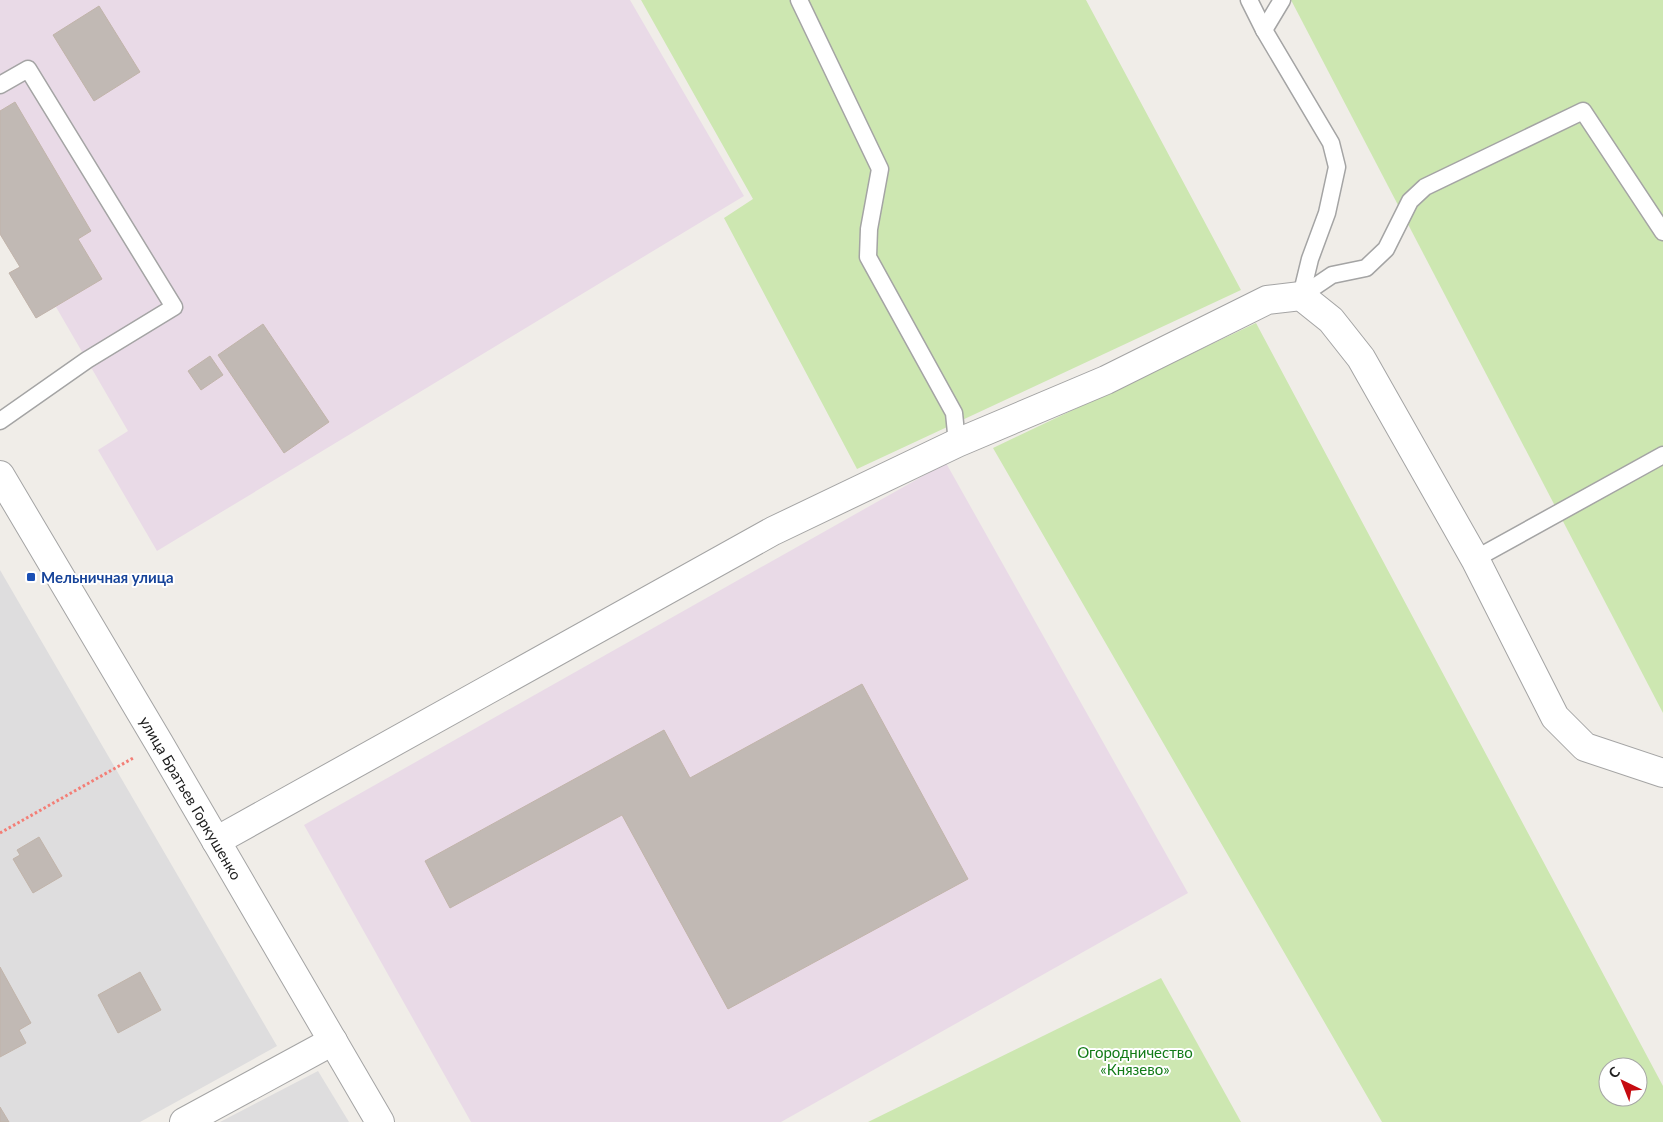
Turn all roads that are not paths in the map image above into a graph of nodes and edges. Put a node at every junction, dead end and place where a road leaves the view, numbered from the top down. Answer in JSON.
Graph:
{"nodes":[{"id":1,"x":799,"y":0,"type":"edge"},
{"id":2,"x":1249,"y":0,"type":"edge"},
{"id":3,"x":1282,"y":0,"type":"edge"},
{"id":4,"x":1264,"y":30,"type":"junction"},
{"id":5,"x":0,"y":85,"type":"edge"},
{"id":6,"x":1663,"y":232,"type":"edge"},
{"id":7,"x":1301,"y":296,"type":"junction"},
{"id":8,"x":0,"y":421,"type":"edge"},
{"id":9,"x":958,"y":443,"type":"junction"},
{"id":10,"x":1663,"y":455,"type":"edge"},
{"id":11,"x":0,"y":475,"type":"edge"},
{"id":12,"x":1475,"y":559,"type":"junction"},
{"id":13,"x":1663,"y":773,"type":"edge"},
{"id":14,"x":216,"y":841,"type":"junction"},
{"id":15,"x":333,"y":1041,"type":"junction"},
{"id":16,"x":184,"y":1122,"type":"edge"},
{"id":17,"x":380,"y":1122,"type":"edge"}],
"edges":[{"from":1,"to":9,"type":"lane"},
{"from":2,"to":4,"type":"lane"},
{"from":3,"to":4,"type":"lane"},
{"from":4,"to":7,"type":"lane"},
{"from":5,"to":8,"type":"lane"},
{"from":6,"to":7,"type":"lane"},
{"from":7,"to":9,"type":"street"},
{"from":7,"to":12,"type":"street"},
{"from":9,"to":14,"type":"street"},
{"from":10,"to":12,"type":"lane"},
{"from":11,"to":14,"type":"street","name":"улица Братьев Горкушенко"},
{"from":12,"to":13,"type":"street"},
{"from":14,"to":15,"type":"street","name":"улица Братьев Горкушенко"},
{"from":15,"to":16,"type":"street"},
{"from":15,"to":17,"type":"street","name":"улица Братьев Горкушенко"}]}
